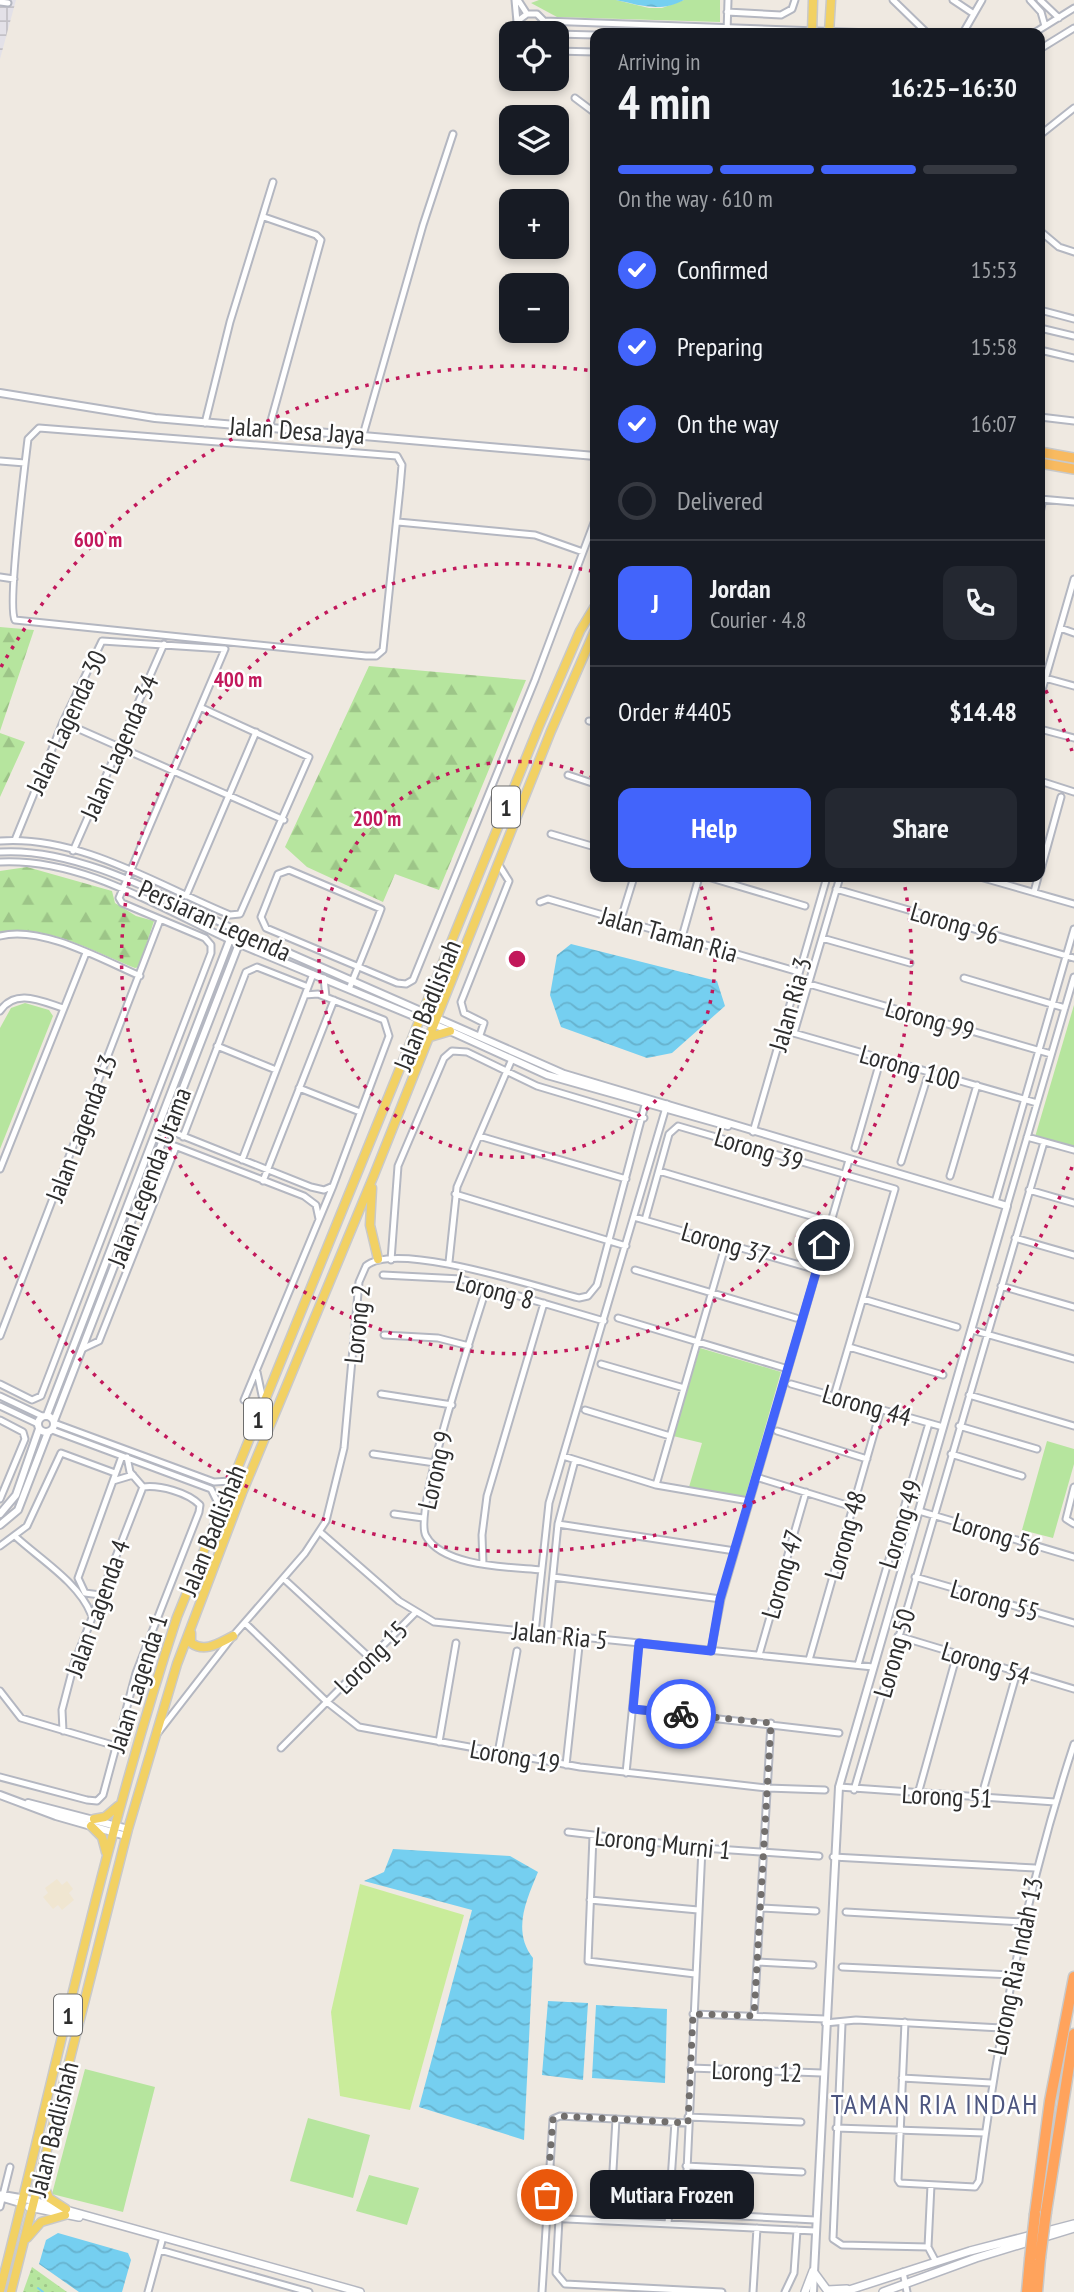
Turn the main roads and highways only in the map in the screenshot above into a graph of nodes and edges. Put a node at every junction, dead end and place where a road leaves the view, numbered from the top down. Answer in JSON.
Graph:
{"nodes":[{"id":1,"x":813,"y":0,"type":"edge"},
{"id":2,"x":831,"y":0,"type":"edge"},
{"id":3,"x":812,"y":28,"type":"edge"},
{"id":4,"x":829,"y":28,"type":"edge"},
{"id":5,"x":1045,"y":453,"type":"edge"},
{"id":6,"x":1074,"y":458,"type":"edge"},
{"id":7,"x":1045,"y":464,"type":"edge"},
{"id":8,"x":1074,"y":469,"type":"edge"},
{"id":9,"x":590,"y":614,"type":"edge"},
{"id":10,"x":590,"y":641,"type":"edge"},
{"id":11,"x":450,"y":1031,"type":"road end"},
{"id":12,"x":429,"y":1038,"type":"junction"},
{"id":13,"x":374,"y":1175,"type":"junction"},
{"id":14,"x":379,"y":1259,"type":"road end"},
{"id":15,"x":198,"y":1607,"type":"junction"},
{"id":16,"x":231,"y":1639,"type":"road end"},
{"id":17,"x":121,"y":1801,"type":"junction"},
{"id":18,"x":106,"y":1858,"type":"junction"},
{"id":19,"x":1074,"y":1976,"type":"edge"},
{"id":20,"x":1074,"y":2034,"type":"edge"},
{"id":21,"x":41,"y":2178,"type":"junction"},
{"id":22,"x":22,"y":2201,"type":"junction"},
{"id":23,"x":34,"y":2204,"type":"junction"},
{"id":24,"x":66,"y":2212,"type":"junction"},
{"id":25,"x":1074,"y":2226,"type":"edge"},
{"id":26,"x":24,"y":2242,"type":"junction"},
{"id":27,"x":1035,"y":2258,"type":"junction"},
{"id":28,"x":907,"y":2288,"type":"edge"},
{"id":29,"x":852,"y":2289,"type":"junction"},
{"id":30,"x":0,"y":2291,"type":"edge"},
{"id":31,"x":11,"y":2292,"type":"edge"},
{"id":32,"x":358,"y":2292,"type":"edge"},
{"id":33,"x":805,"y":2292,"type":"edge"},
{"id":34,"x":843,"y":2292,"type":"edge"},
{"id":35,"x":883,"y":2292,"type":"edge"},
{"id":36,"x":1027,"y":2292,"type":"edge"},
{"id":37,"x":1037,"y":2292,"type":"edge"}],
"edges":[{"from":1,"to":3,"type":"main road"},
{"from":2,"to":4,"type":"main road"},
{"from":5,"to":6,"type":"highway"},
{"from":7,"to":8,"type":"highway"},
{"from":9,"to":17,"type":"main road","name":"Jalan Badlishah","number":"1"},
{"from":10,"to":12,"type":"main road","name":"Jalan Badlishah","number":"1"},
{"from":11,"to":12,"type":"main road"},
{"from":12,"to":13,"type":"main road","name":"Jalan Badlishah","number":"1"},
{"from":13,"to":14,"type":"main road"},
{"from":13,"to":15,"type":"main road","name":"Jalan Badlishah","number":"1"},
{"from":15,"to":16,"type":"main road"},
{"from":15,"to":21,"type":"main road","name":"Jalan Badlishah","number":"1"},
{"from":17,"to":18,"type":"main road","name":"Jalan Badlishah","number":"1"},
{"from":17,"to":18,"type":"main road"},
{"from":18,"to":22,"type":"main road","name":"Jalan Badlishah","number":"1"},
{"from":19,"to":27,"type":"highway","bridge":true},
{"from":20,"to":27,"type":"highway","bridge":true},
{"from":21,"to":23,"type":"main road","name":"Jalan Badlishah","number":"1"},
{"from":21,"to":24,"type":"main road"},
{"from":22,"to":23,"type":"main road"},
{"from":22,"to":30,"type":"main road","name":"Jalan Badlishah","number":"1"},
{"from":23,"to":24,"type":"main road"},
{"from":23,"to":26,"type":"main road","name":"Jalan Badlishah","number":"1"},
{"from":24,"to":26,"type":"main road"},
{"from":24,"to":32,"type":"main road"},
{"from":25,"to":28,"type":"main road"},
{"from":25,"to":29,"type":"main road"},
{"from":26,"to":31,"type":"main road","name":"Jalan Badlishah","number":"1"},
{"from":27,"to":36,"type":"highway"},
{"from":27,"to":37,"type":"highway"},
{"from":28,"to":35,"type":"main road"},
{"from":29,"to":33,"type":"main road"},
{"from":29,"to":34,"type":"main road"}]}
